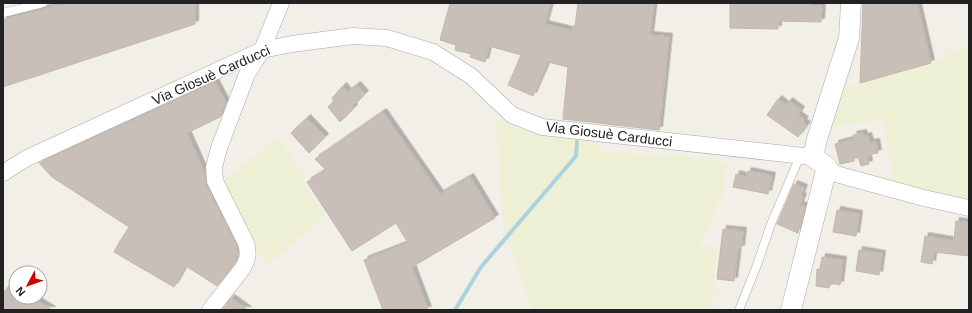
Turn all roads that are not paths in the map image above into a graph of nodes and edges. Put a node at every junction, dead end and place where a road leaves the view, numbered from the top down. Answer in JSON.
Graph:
{"nodes":[{"id":1,"x":43,"y":3,"type":"edge"},
{"id":2,"x":281,"y":3,"type":"edge"},
{"id":3,"x":851,"y":3,"type":"edge"},
{"id":4,"x":3,"y":13,"type":"edge"},
{"id":5,"x":262,"y":50,"type":"junction"},
{"id":6,"x":813,"y":160,"type":"junction"},
{"id":7,"x":3,"y":173,"type":"edge"},
{"id":8,"x":969,"y":208,"type":"edge"},
{"id":9,"x":210,"y":310,"type":"edge"},
{"id":10,"x":738,"y":310,"type":"edge"},
{"id":11,"x":791,"y":310,"type":"edge"}],
"edges":[{"from":1,"to":4,"type":"lane"},
{"from":2,"to":5,"type":"street"},
{"from":3,"to":6,"type":"street"},
{"from":5,"to":6,"type":"street","name":"Via Giosuè Carducci"},
{"from":5,"to":7,"type":"street","name":"Via Giosuè Carducci"},
{"from":5,"to":9,"type":"street"},
{"from":6,"to":8,"type":"street","name":"Via Giosuè Carducci"},
{"from":6,"to":10,"type":"lane"},
{"from":6,"to":11,"type":"street"}]}
